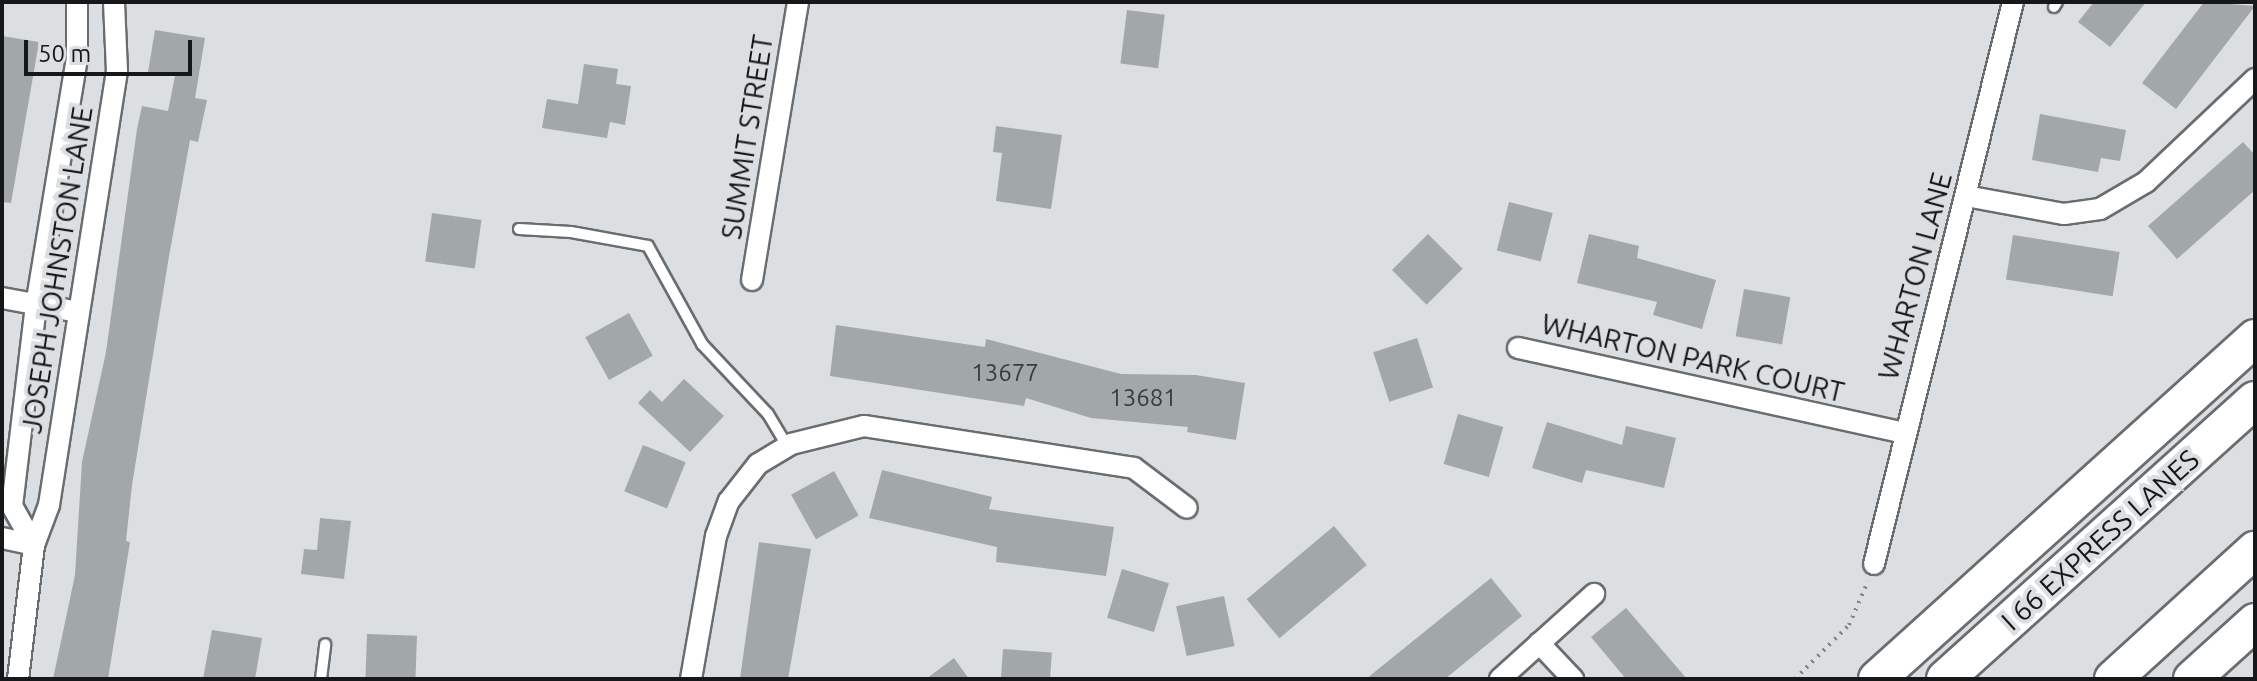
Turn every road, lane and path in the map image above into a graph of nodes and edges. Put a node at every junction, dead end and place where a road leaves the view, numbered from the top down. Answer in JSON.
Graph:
{"nodes":[{"id":1,"x":77,"y":2,"type":"edge"},
{"id":2,"x":114,"y":2,"type":"edge"},
{"id":3,"x":798,"y":2,"type":"edge"},
{"id":4,"x":2013,"y":2,"type":"edge"},
{"id":5,"x":2255,"y":79,"type":"edge"},
{"id":6,"x":1966,"y":196,"type":"junction"},
{"id":7,"x":519,"y":229,"type":"dead end"},
{"id":8,"x":752,"y":280,"type":"dead end"},
{"id":9,"x":2,"y":298,"type":"edge"},
{"id":10,"x":36,"y":305,"type":"junction"},
{"id":11,"x":78,"y":312,"type":"junction"},
{"id":12,"x":2255,"y":338,"type":"edge"},
{"id":13,"x":1518,"y":348,"type":"dead end"},
{"id":14,"x":2255,"y":400,"type":"edge"},
{"id":15,"x":1903,"y":433,"type":"junction"},
{"id":16,"x":787,"y":446,"type":"junction"},
{"id":17,"x":1187,"y":508,"type":"dead end"},
{"id":18,"x":2,"y":538,"type":"edge"},
{"id":19,"x":34,"y":545,"type":"junction"},
{"id":20,"x":2255,"y":550,"type":"edge"},
{"id":21,"x":1874,"y":564,"type":"joint"},
{"id":22,"x":1594,"y":594,"type":"dead end"},
{"id":23,"x":2255,"y":622,"type":"edge"},
{"id":24,"x":2255,"y":638,"type":"edge"},
{"id":25,"x":1539,"y":643,"type":"junction"},
{"id":26,"x":325,"y":644,"type":"dead end"},
{"id":27,"x":18,"y":679,"type":"edge"},
{"id":28,"x":321,"y":679,"type":"edge"},
{"id":29,"x":691,"y":679,"type":"edge"},
{"id":30,"x":1500,"y":679,"type":"edge"},
{"id":31,"x":1573,"y":679,"type":"edge"},
{"id":32,"x":1795,"y":679,"type":"edge"},
{"id":33,"x":1877,"y":679,"type":"edge"},
{"id":34,"x":1945,"y":679,"type":"edge"},
{"id":35,"x":2113,"y":679,"type":"edge"},
{"id":36,"x":2192,"y":679,"type":"edge"},
{"id":37,"x":2214,"y":679,"type":"edge"}],
"edges":[{"from":1,"to":10,"type":"street","name":"JOSEPH JOHNSTON LANE"},
{"from":2,"to":11,"type":"street","name":"JOSEPH JOHNSTON LANE"},
{"from":3,"to":8,"type":"street","name":"SUMMIT STREET"},
{"from":4,"to":6,"type":"street","name":"WHARTON LANE"},
{"from":5,"to":6,"type":"street"},
{"from":6,"to":15,"type":"street","name":"WHARTON LANE"},
{"from":7,"to":16,"type":"lane"},
{"from":9,"to":10,"type":"street"},
{"from":10,"to":11,"type":"street"},
{"from":10,"to":19,"type":"street","name":"JOSEPH JOHNSTON LANE"},
{"from":11,"to":19,"type":"street","name":"JOSEPH JOHNSTON LANE"},
{"from":12,"to":33,"type":"highway"},
{"from":13,"to":15,"type":"street","name":"WHARTON PARK COURT"},
{"from":14,"to":34,"type":"highway","name":"I 66 EXPRESS LANES"},
{"from":15,"to":21,"type":"street","name":"WHARTON LANE"},
{"from":16,"to":17,"type":"street"},
{"from":16,"to":29,"type":"street"},
{"from":18,"to":19,"type":"street"},
{"from":19,"to":27,"type":"street","name":"JOSEPH JOHNSTON LANE"},
{"from":20,"to":35,"type":"highway"},
{"from":21,"to":32,"type":"path"},
{"from":22,"to":25,"type":"street"},
{"from":23,"to":36,"type":"highway"},
{"from":24,"to":37,"type":"highway"},
{"from":25,"to":30,"type":"street"},
{"from":25,"to":31,"type":"street"},
{"from":26,"to":28,"type":"lane"}]}
